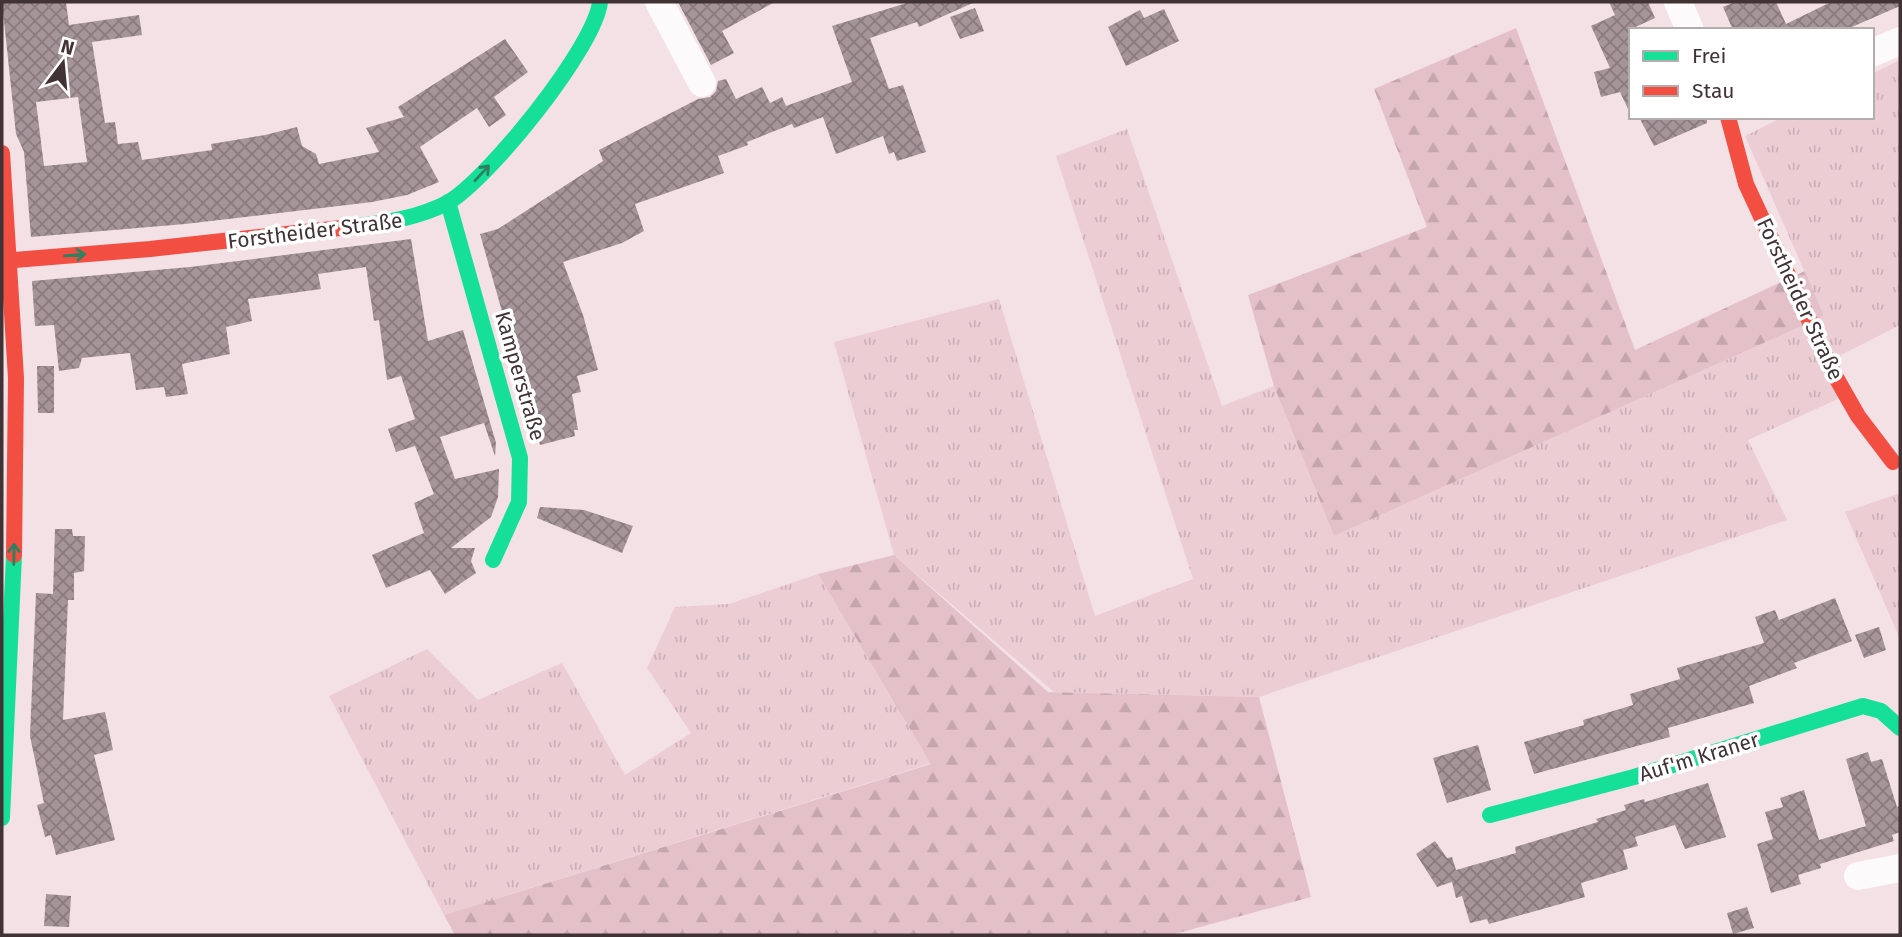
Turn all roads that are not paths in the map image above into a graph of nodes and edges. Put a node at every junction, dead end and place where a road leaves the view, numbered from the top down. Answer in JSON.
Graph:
{"nodes":[{"id":1,"x":600,"y":2,"type":"edge"},
{"id":2,"x":659,"y":2,"type":"edge"},
{"id":3,"x":1678,"y":2,"type":"edge"},
{"id":4,"x":1689,"y":28,"type":"edge"},
{"id":5,"x":1900,"y":41,"type":"edge"},
{"id":6,"x":1874,"y":52,"type":"edge"},
{"id":7,"x":702,"y":83,"type":"dead end"},
{"id":8,"x":1734,"y":119,"type":"edge"},
{"id":9,"x":2,"y":153,"type":"edge"},
{"id":10,"x":448,"y":202,"type":"junction"},
{"id":11,"x":4,"y":261,"type":"edge"},
{"id":12,"x":1893,"y":462,"type":"dead end"},
{"id":13,"x":493,"y":560,"type":"dead end"},
{"id":14,"x":1900,"y":728,"type":"edge"},
{"id":15,"x":1490,"y":815,"type":"dead end"},
{"id":16,"x":2,"y":818,"type":"edge"},
{"id":17,"x":1900,"y":868,"type":"edge"},
{"id":18,"x":1858,"y":876,"type":"dead end"}],
"edges":[{"from":10,"to":1,"type":"street","name":"Forstheider Straße","one_way":true},
{"from":2,"to":7,"type":"street"},
{"from":3,"to":4,"type":"street"},
{"from":5,"to":6,"type":"street"},
{"from":8,"to":12,"type":"street","name":"Forstheider Straße"},
{"from":9,"to":11,"type":"street"},
{"from":11,"to":10,"type":"street","name":"Forstheider Straße","one_way":true},
{"from":10,"to":13,"type":"street","name":"Kamperstraße"},
{"from":16,"to":11,"type":"street","one_way":true},
{"from":14,"to":15,"type":"street","name":"Auf'm Kraner"},
{"from":17,"to":18,"type":"street"}]}
